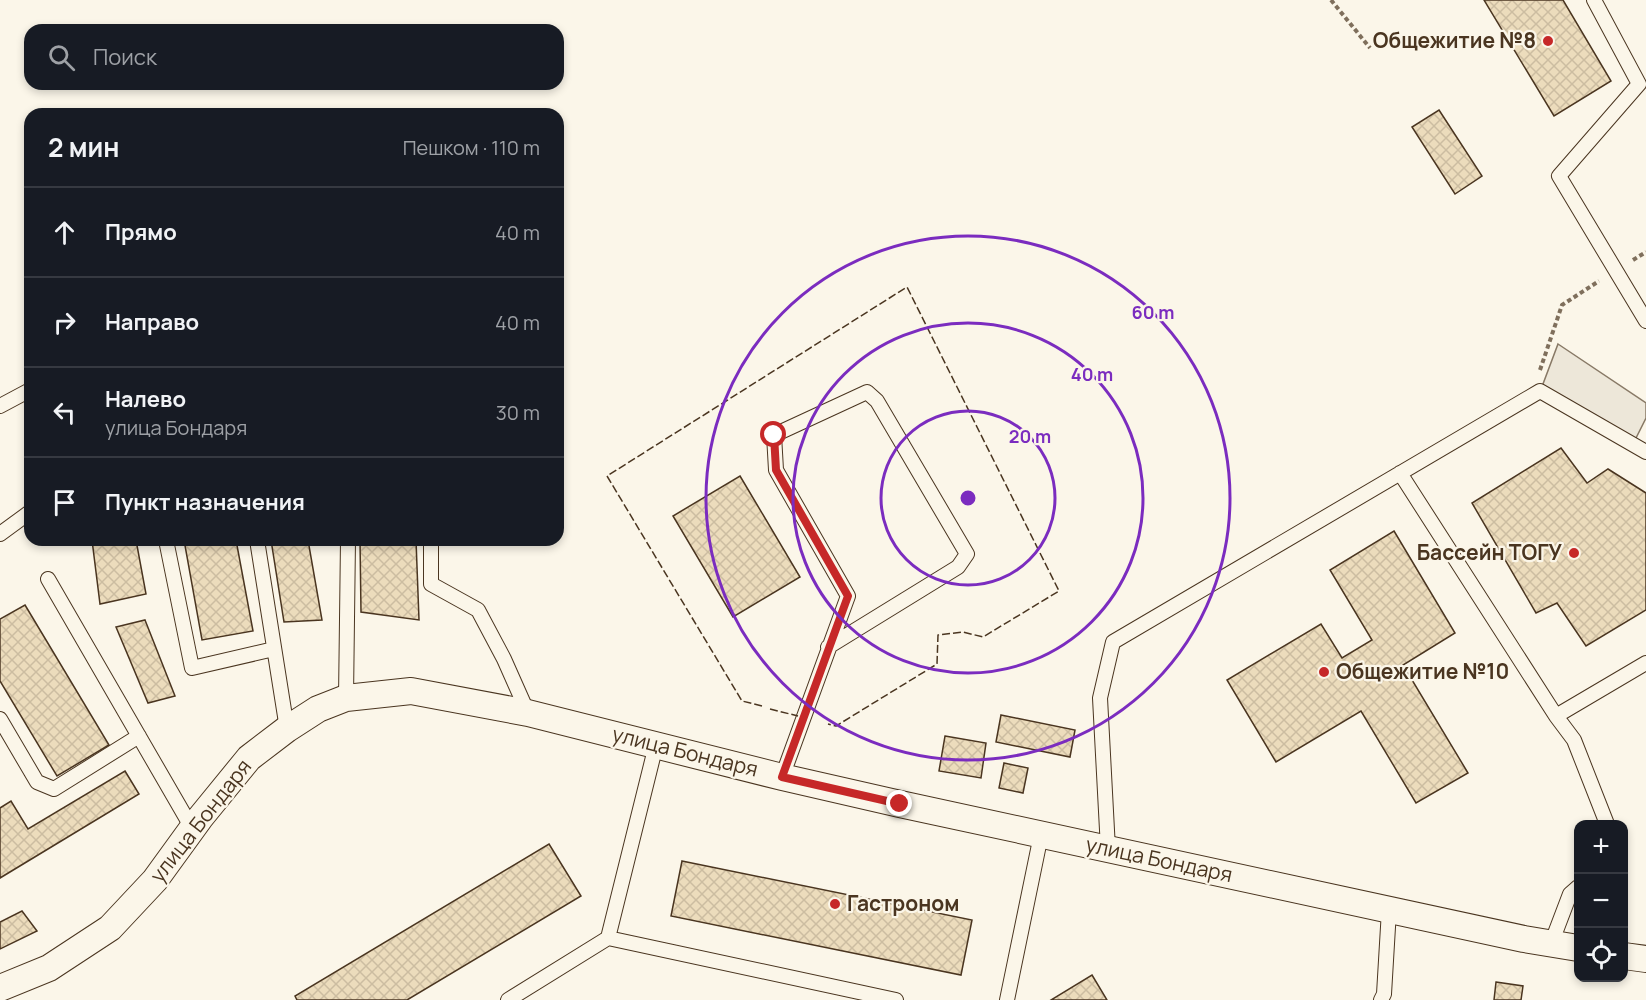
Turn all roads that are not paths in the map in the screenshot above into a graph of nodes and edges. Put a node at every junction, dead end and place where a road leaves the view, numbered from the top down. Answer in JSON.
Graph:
{"nodes":[{"id":1,"x":1594,"y":0,"type":"edge"},
{"id":2,"x":1646,"y":321,"type":"edge"},
{"id":3,"x":24,"y":393,"type":"edge"},
{"id":4,"x":0,"y":406,"type":"edge"},
{"id":5,"x":1646,"y":452,"type":"edge"},
{"id":6,"x":1400,"y":473,"type":"junction"},
{"id":7,"x":24,"y":516,"type":"edge"},
{"id":8,"x":0,"y":534,"type":"edge"},
{"id":9,"x":167,"y":546,"type":"edge"},
{"id":10,"x":258,"y":546,"type":"edge"},
{"id":11,"x":348,"y":546,"type":"edge"},
{"id":12,"x":431,"y":546,"type":"edge"},
{"id":13,"x":48,"y":579,"type":"dead end"},
{"id":14,"x":828,"y":647,"type":"junction"},
{"id":15,"x":274,"y":649,"type":"junction"},
{"id":16,"x":1646,"y":663,"type":"edge"},
{"id":17,"x":346,"y":698,"type":"junction"},
{"id":18,"x":528,"y":713,"type":"junction"},
{"id":19,"x":1556,"y":716,"type":"junction"},
{"id":20,"x":0,"y":719,"type":"edge"},
{"id":21,"x":287,"y":729,"type":"junction"},
{"id":22,"x":139,"y":736,"type":"junction"},
{"id":23,"x":656,"y":745,"type":"junction"},
{"id":24,"x":782,"y":777,"type":"junction"},
{"id":25,"x":1605,"y":820,"type":"edge"},
{"id":26,"x":192,"y":828,"type":"junction"},
{"id":27,"x":1041,"y":834,"type":"junction"},
{"id":28,"x":1108,"y":849,"type":"junction"},
{"id":29,"x":1574,"y":890,"type":"edge"},
{"id":30,"x":1389,"y":910,"type":"junction"},
{"id":31,"x":608,"y":938,"type":"junction"},
{"id":32,"x":1551,"y":944,"type":"junction"},
{"id":33,"x":1574,"y":947,"type":"edge"},
{"id":34,"x":1628,"y":957,"type":"edge"},
{"id":35,"x":1646,"y":959,"type":"edge"},
{"id":36,"x":0,"y":988,"type":"edge"},
{"id":37,"x":508,"y":1000,"type":"edge"},
{"id":38,"x":896,"y":1000,"type":"edge"},
{"id":39,"x":1007,"y":1000,"type":"edge"},
{"id":40,"x":1381,"y":1000,"type":"edge"}],
"edges":[{"from":1,"to":2,"type":"lane"},
{"from":3,"to":4,"type":"lane"},
{"from":5,"to":6,"type":"lane"},
{"from":6,"to":19,"type":"lane"},
{"from":6,"to":28,"type":"lane"},
{"from":7,"to":8,"type":"lane"},
{"from":9,"to":15,"type":"lane"},
{"from":10,"to":15,"type":"lane"},
{"from":11,"to":17,"type":"lane"},
{"from":12,"to":18,"type":"lane"},
{"from":13,"to":22,"type":"lane"},
{"from":14,"to":14,"type":"lane"},
{"from":14,"to":24,"type":"lane"},
{"from":15,"to":21,"type":"lane"},
{"from":16,"to":19,"type":"lane"},
{"from":17,"to":18,"type":"street","name":"улица Бондаря"},
{"from":17,"to":21,"type":"street","name":"улица Бондаря"},
{"from":18,"to":23,"type":"street","name":"улица Бондаря"},
{"from":19,"to":25,"type":"lane"},
{"from":20,"to":22,"type":"lane"},
{"from":21,"to":26,"type":"street","name":"улица Бондаря"},
{"from":22,"to":26,"type":"lane"},
{"from":23,"to":24,"type":"street","name":"улица Бондаря"},
{"from":23,"to":31,"type":"lane"},
{"from":24,"to":27,"type":"street","name":"улица Бондаря"},
{"from":26,"to":36,"type":"street","name":"улица Бондаря"},
{"from":27,"to":28,"type":"street","name":"улица Бондаря"},
{"from":27,"to":39,"type":"lane"},
{"from":28,"to":30,"type":"street","name":"улица Бондаря"},
{"from":29,"to":32,"type":"lane"},
{"from":30,"to":32,"type":"street","name":"улица Бондаря"},
{"from":30,"to":40,"type":"lane"},
{"from":31,"to":37,"type":"lane"},
{"from":31,"to":38,"type":"lane"},
{"from":32,"to":33,"type":"street","name":"улица Бондаря"},
{"from":34,"to":35,"type":"street"}]}
